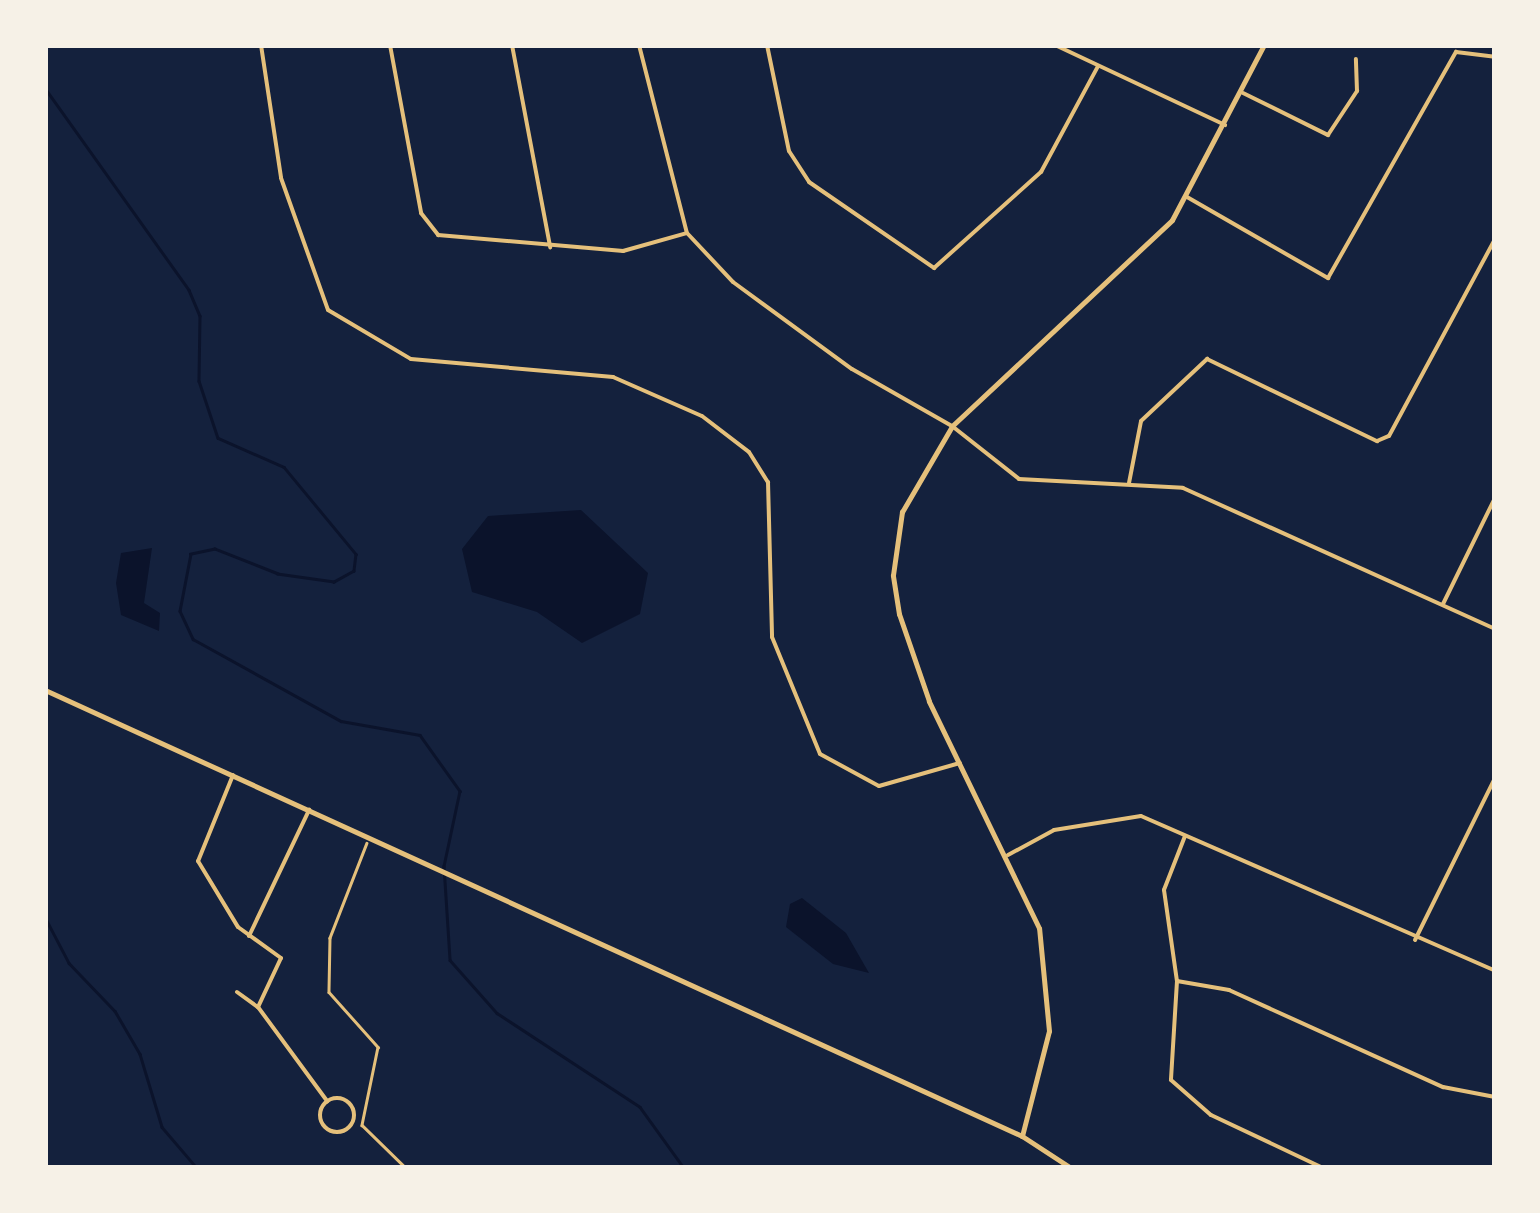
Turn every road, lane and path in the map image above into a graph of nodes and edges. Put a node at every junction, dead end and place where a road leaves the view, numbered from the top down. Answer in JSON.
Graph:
{"nodes":[{"id":1,"x":261,"y":45,"type":"edge"},
{"id":2,"x":390,"y":45,"type":"edge"},
{"id":3,"x":512,"y":45,"type":"edge"},
{"id":4,"x":639,"y":45,"type":"edge"},
{"id":5,"x":768,"y":45,"type":"edge"},
{"id":6,"x":1054,"y":45,"type":"edge"},
{"id":7,"x":1264,"y":45,"type":"edge"},
{"id":8,"x":1495,"y":57,"type":"edge"},
{"id":9,"x":1356,"y":58,"type":"dead end"},
{"id":10,"x":1098,"y":66,"type":"junction"},
{"id":11,"x":1242,"y":94,"type":"junction"},
{"id":12,"x":1225,"y":125,"type":"junction"},
{"id":13,"x":1187,"y":198,"type":"junction"},
{"id":14,"x":687,"y":233,"type":"junction"},
{"id":15,"x":1495,"y":239,"type":"edge"},
{"id":16,"x":550,"y":248,"type":"junction"},
{"id":17,"x":952,"y":426,"type":"junction"},
{"id":18,"x":1129,"y":483,"type":"junction"},
{"id":19,"x":1495,"y":498,"type":"edge"},
{"id":20,"x":1443,"y":604,"type":"junction"},
{"id":21,"x":1495,"y":629,"type":"edge"},
{"id":22,"x":45,"y":690,"type":"edge"},
{"id":23,"x":960,"y":763,"type":"junction"},
{"id":24,"x":234,"y":775,"type":"junction"},
{"id":25,"x":1495,"y":778,"type":"edge"},
{"id":26,"x":310,"y":810,"type":"junction"},
{"id":27,"x":1185,"y":836,"type":"junction"},
{"id":28,"x":369,"y":839,"type":"junction"},
{"id":29,"x":1008,"y":855,"type":"junction"},
{"id":30,"x":249,"y":936,"type":"junction"},
{"id":31,"x":1415,"y":940,"type":"junction"},
{"id":32,"x":1495,"y":970,"type":"edge"},
{"id":33,"x":1177,"y":981,"type":"junction"},
{"id":34,"x":237,"y":992,"type":"dead end"},
{"id":35,"x":258,"y":1008,"type":"junction"},
{"id":36,"x":1495,"y":1097,"type":"edge"},
{"id":37,"x":326,"y":1101,"type":"junction"},
{"id":38,"x":1022,"y":1136,"type":"junction"},
{"id":39,"x":406,"y":1168,"type":"edge"},
{"id":40,"x":1071,"y":1168,"type":"edge"},
{"id":41,"x":1323,"y":1168,"type":"edge"}],
"edges":[{"from":1,"to":23,"type":"street"},
{"from":2,"to":16,"type":"street"},
{"from":3,"to":16,"type":"street"},
{"from":4,"to":14,"type":"street"},
{"from":5,"to":10,"type":"street"},
{"from":6,"to":10,"type":"street"},
{"from":7,"to":11,"type":"street"},
{"from":8,"to":13,"type":"street"},
{"from":9,"to":11,"type":"street"},
{"from":10,"to":12,"type":"street"},
{"from":11,"to":12,"type":"street"},
{"from":12,"to":13,"type":"street"},
{"from":13,"to":17,"type":"street"},
{"from":14,"to":16,"type":"street"},
{"from":14,"to":17,"type":"street"},
{"from":15,"to":18,"type":"street"},
{"from":17,"to":18,"type":"street"},
{"from":17,"to":23,"type":"street"},
{"from":18,"to":20,"type":"street"},
{"from":19,"to":20,"type":"street"},
{"from":20,"to":21,"type":"street"},
{"from":22,"to":24,"type":"street"},
{"from":23,"to":29,"type":"street"},
{"from":24,"to":26,"type":"street"},
{"from":24,"to":30,"type":"street"},
{"from":25,"to":31,"type":"street"},
{"from":26,"to":28,"type":"street"},
{"from":26,"to":30,"type":"street"},
{"from":27,"to":29,"type":"street"},
{"from":27,"to":31,"type":"street"},
{"from":27,"to":33,"type":"street"},
{"from":28,"to":38,"type":"street"},
{"from":28,"to":39,"type":"path"},
{"from":29,"to":38,"type":"street"},
{"from":30,"to":35,"type":"street"},
{"from":31,"to":32,"type":"street"},
{"from":33,"to":36,"type":"street"},
{"from":33,"to":41,"type":"street"},
{"from":34,"to":35,"type":"street"},
{"from":35,"to":37,"type":"street"},
{"from":37,"to":37,"type":"street"},
{"from":38,"to":40,"type":"street"}]}
